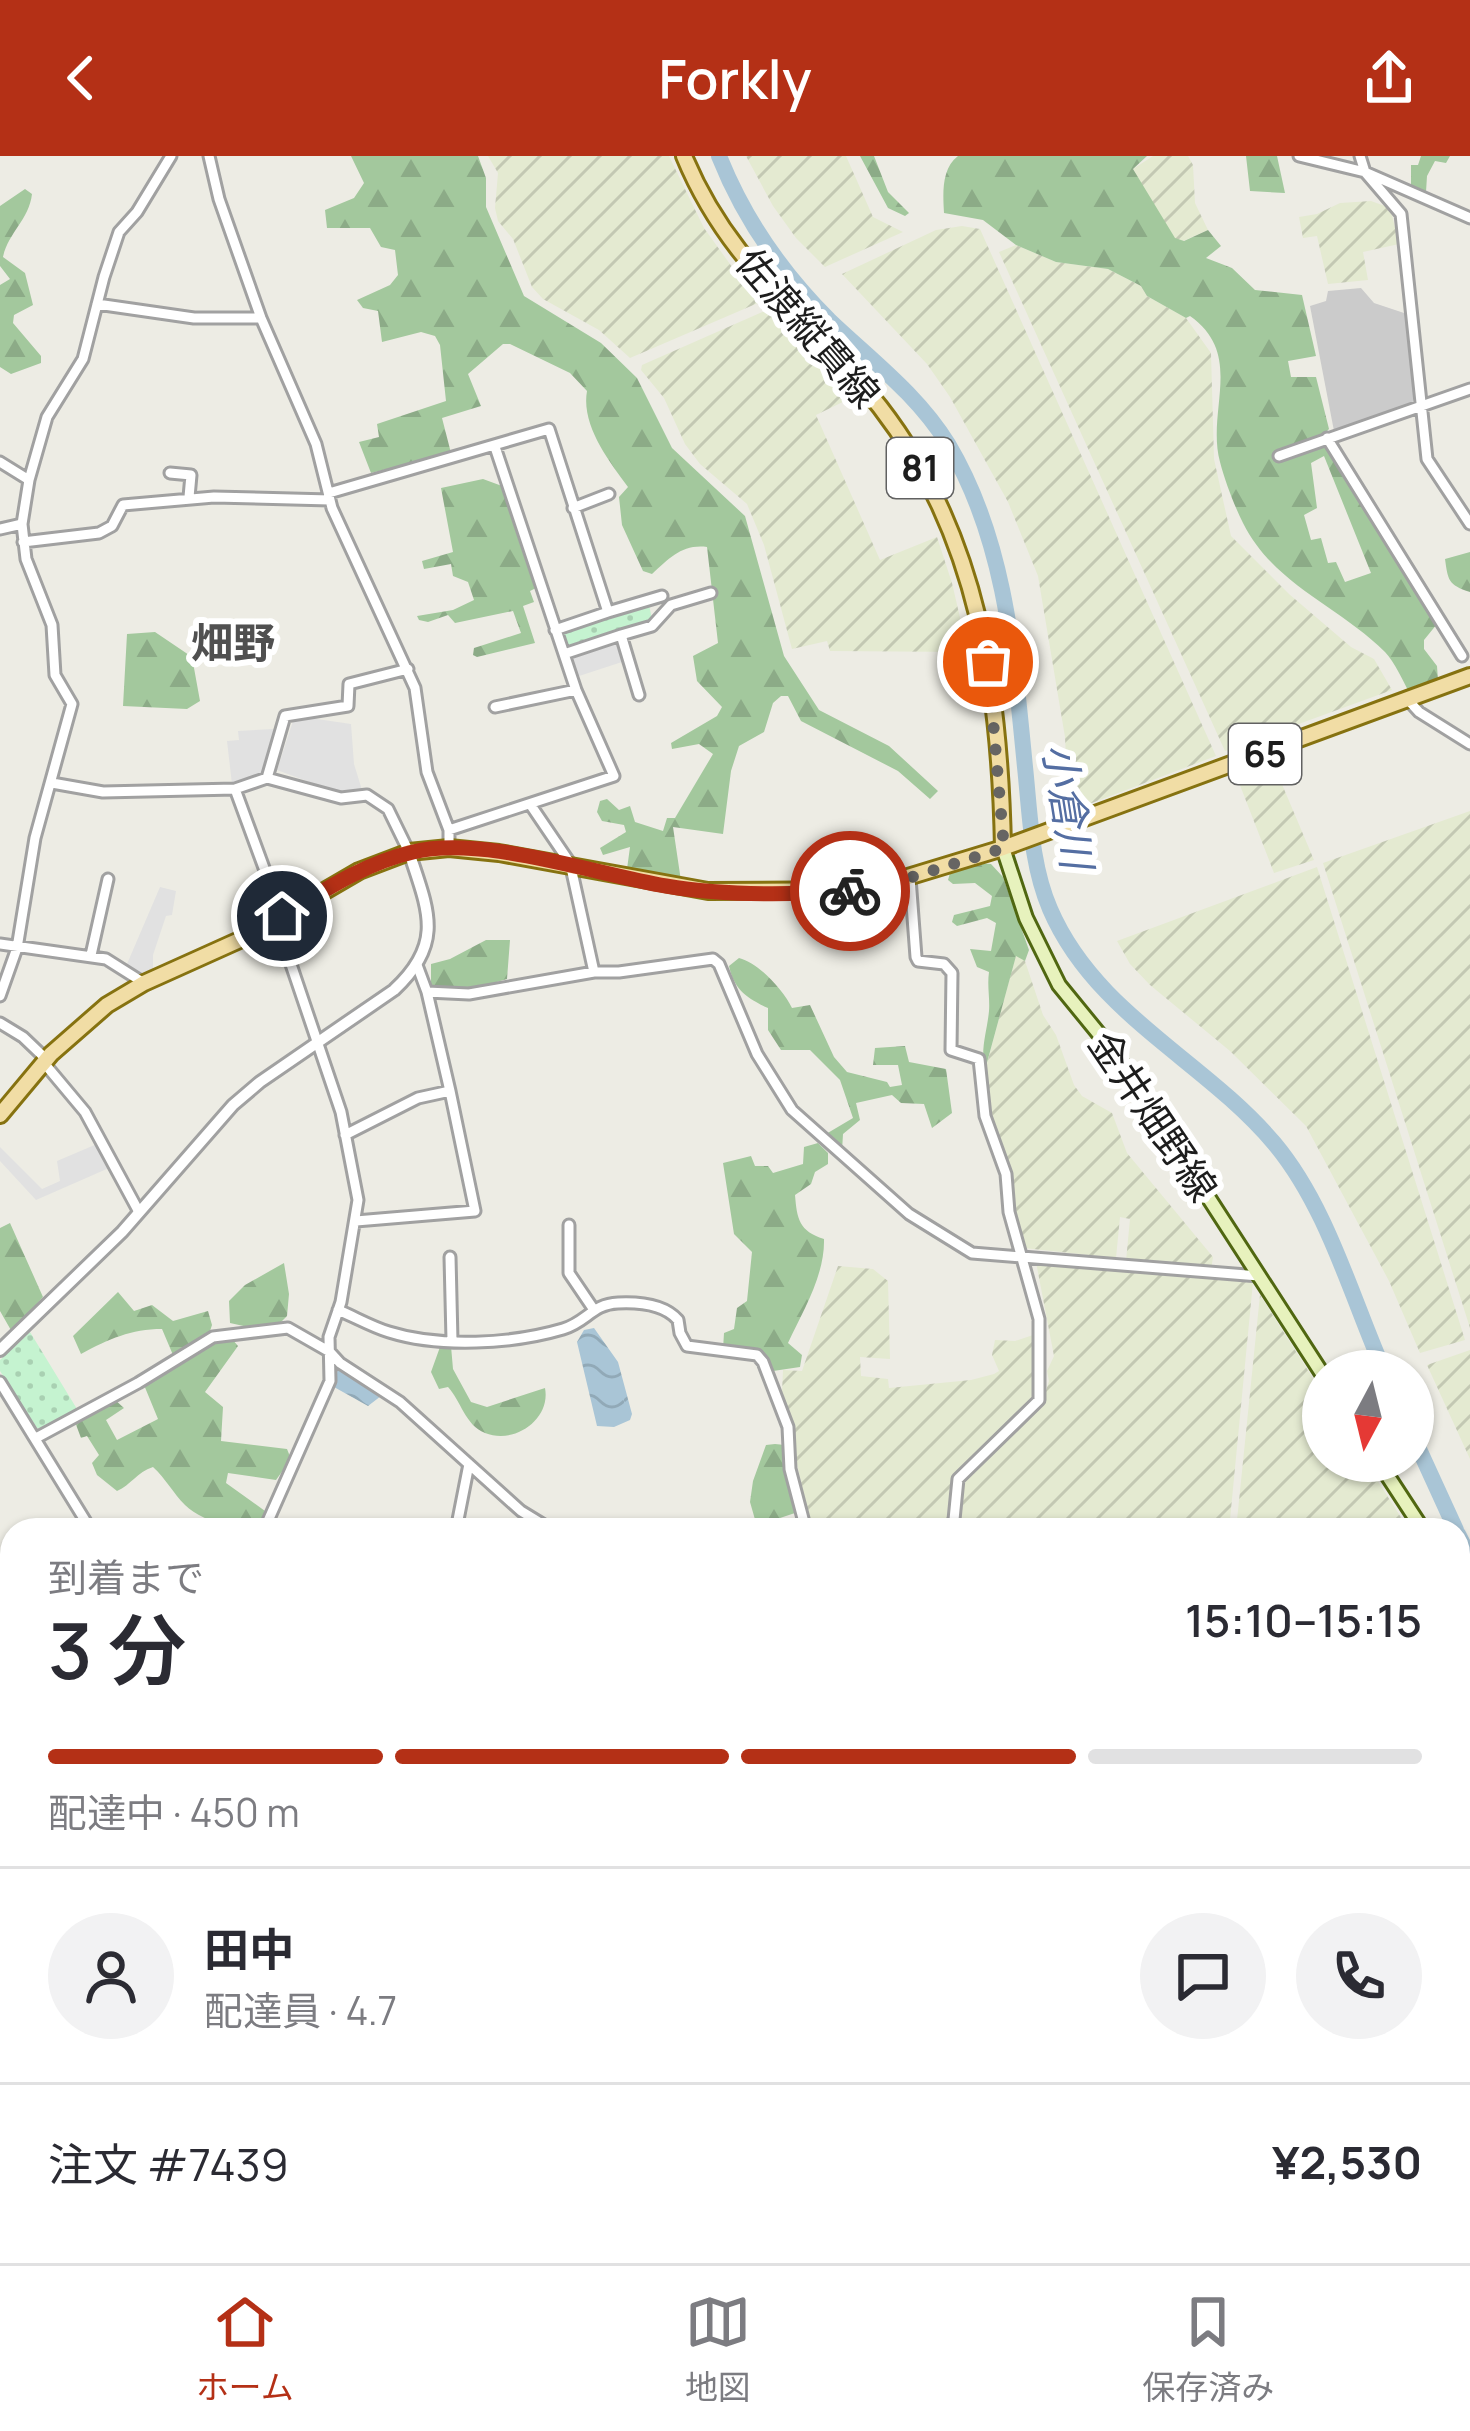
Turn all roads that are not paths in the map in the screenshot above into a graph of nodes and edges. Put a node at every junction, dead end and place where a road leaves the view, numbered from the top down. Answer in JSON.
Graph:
{"nodes":[{"id":1,"x":171,"y":156,"type":"edge"},
{"id":2,"x":209,"y":156,"type":"edge"},
{"id":3,"x":684,"y":156,"type":"edge"},
{"id":4,"x":1299,"y":156,"type":"edge"},
{"id":5,"x":1360,"y":156,"type":"edge"},
{"id":6,"x":1365,"y":172,"type":"junction"},
{"id":7,"x":1470,"y":218,"type":"edge"},
{"id":8,"x":98,"y":304,"type":"junction"},
{"id":9,"x":261,"y":318,"type":"junction"},
{"id":10,"x":1470,"y":389,"type":"edge"},
{"id":11,"x":1419,"y":407,"type":"junction"},
{"id":12,"x":1328,"y":438,"type":"junction"},
{"id":13,"x":495,"y":447,"type":"junction"},
{"id":14,"x":1279,"y":456,"type":"dead end"},
{"id":15,"x":0,"y":462,"type":"edge"},
{"id":16,"x":170,"y":473,"type":"dead end"},
{"id":17,"x":29,"y":480,"type":"junction"},
{"id":18,"x":609,"y":494,"type":"dead end"},
{"id":19,"x":330,"y":496,"type":"junction"},
{"id":20,"x":189,"y":497,"type":"junction"},
{"id":21,"x":573,"y":508,"type":"junction"},
{"id":22,"x":22,"y":524,"type":"junction"},
{"id":23,"x":1470,"y":524,"type":"edge"},
{"id":24,"x":0,"y":529,"type":"edge"},
{"id":25,"x":23,"y":542,"type":"junction"},
{"id":26,"x":711,"y":593,"type":"dead end"},
{"id":27,"x":662,"y":596,"type":"dead end"},
{"id":28,"x":608,"y":612,"type":"junction"},
{"id":29,"x":555,"y":629,"type":"junction"},
{"id":30,"x":621,"y":635,"type":"junction"},
{"id":31,"x":564,"y":654,"type":"junction"},
{"id":32,"x":1462,"y":656,"type":"dead end"},
{"id":33,"x":408,"y":669,"type":"junction"},
{"id":34,"x":1470,"y":676,"type":"edge"},
{"id":35,"x":576,"y":690,"type":"junction"},
{"id":36,"x":639,"y":694,"type":"dead end"},
{"id":37,"x":1409,"y":701,"type":"junction"},
{"id":38,"x":495,"y":707,"type":"dead end"},
{"id":39,"x":1470,"y":744,"type":"edge"},
{"id":40,"x":267,"y":778,"type":"junction"},
{"id":41,"x":52,"y":784,"type":"junction"},
{"id":42,"x":235,"y":789,"type":"junction"},
{"id":43,"x":530,"y":804,"type":"junction"},
{"id":44,"x":449,"y":830,"type":"junction"},
{"id":45,"x":1007,"y":847,"type":"junction"},
{"id":46,"x":449,"y":848,"type":"junction"},
{"id":47,"x":410,"y":852,"type":"junction"},
{"id":48,"x":572,"y":867,"type":"junction"},
{"id":49,"x":910,"y":878,"type":"junction"},
{"id":50,"x":108,"y":879,"type":"dead end"},
{"id":51,"x":279,"y":918,"type":"junction"},
{"id":52,"x":0,"y":944,"type":"edge"},
{"id":53,"x":17,"y":948,"type":"junction"},
{"id":54,"x":91,"y":955,"type":"junction"},
{"id":55,"x":417,"y":965,"type":"junction"},
{"id":56,"x":594,"y":972,"type":"junction"},
{"id":57,"x":144,"y":983,"type":"junction"},
{"id":58,"x":428,"y":992,"type":"junction"},
{"id":59,"x":0,"y":996,"type":"edge"},
{"id":60,"x":0,"y":1023,"type":"edge"},
{"id":61,"x":317,"y":1043,"type":"junction"},
{"id":62,"x":46,"y":1061,"type":"junction"},
{"id":63,"x":449,"y":1090,"type":"junction"},
{"id":64,"x":0,"y":1115,"type":"edge"},
{"id":65,"x":345,"y":1135,"type":"junction"},
{"id":66,"x":139,"y":1212,"type":"junction"},
{"id":67,"x":356,"y":1221,"type":"junction"},
{"id":68,"x":569,"y":1225,"type":"dead end"},
{"id":69,"x":450,"y":1257,"type":"dead end"},
{"id":70,"x":1022,"y":1257,"type":"junction"},
{"id":71,"x":1259,"y":1276,"type":"junction"},
{"id":72,"x":592,"y":1307,"type":"junction"},
{"id":73,"x":338,"y":1310,"type":"junction"},
{"id":74,"x":452,"y":1340,"type":"junction"},
{"id":75,"x":0,"y":1350,"type":"edge"},
{"id":76,"x":1307,"y":1350,"type":"edge"},
{"id":77,"x":330,"y":1352,"type":"junction"},
{"id":78,"x":0,"y":1382,"type":"edge"},
{"id":79,"x":36,"y":1438,"type":"junction"},
{"id":80,"x":469,"y":1464,"type":"junction"},
{"id":81,"x":1392,"y":1482,"type":"edge"},
{"id":82,"x":84,"y":1518,"type":"edge"},
{"id":83,"x":269,"y":1518,"type":"edge"},
{"id":84,"x":458,"y":1518,"type":"edge"},
{"id":85,"x":532,"y":1518,"type":"edge"},
{"id":86,"x":804,"y":1518,"type":"edge"},
{"id":87,"x":954,"y":1518,"type":"edge"},
{"id":88,"x":1415,"y":1518,"type":"edge"}],
"edges":[{"from":1,"to":8,"type":"street"},
{"from":2,"to":9,"type":"street"},
{"from":3,"to":45,"type":"main road","name":"佐渡縦貫線","number":"81"},
{"from":4,"to":6,"type":"street"},
{"from":5,"to":6,"type":"street"},
{"from":6,"to":7,"type":"street"},
{"from":6,"to":11,"type":"street"},
{"from":8,"to":9,"type":"street"},
{"from":8,"to":17,"type":"street"},
{"from":9,"to":19,"type":"street"},
{"from":10,"to":11,"type":"street"},
{"from":11,"to":12,"type":"street"},
{"from":11,"to":23,"type":"street"},
{"from":12,"to":14,"type":"street"},
{"from":12,"to":32,"type":"street"},
{"from":13,"to":19,"type":"street"},
{"from":13,"to":21,"type":"street"},
{"from":13,"to":29,"type":"street"},
{"from":15,"to":17,"type":"street"},
{"from":16,"to":20,"type":"street"},
{"from":17,"to":22,"type":"street"},
{"from":18,"to":21,"type":"street"},
{"from":19,"to":20,"type":"street"},
{"from":19,"to":33,"type":"street"},
{"from":20,"to":25,"type":"street"},
{"from":21,"to":28,"type":"street"},
{"from":22,"to":24,"type":"street"},
{"from":22,"to":25,"type":"street"},
{"from":25,"to":41,"type":"street"},
{"from":26,"to":30,"type":"street"},
{"from":27,"to":28,"type":"street"},
{"from":28,"to":29,"type":"street"},
{"from":29,"to":31,"type":"street"},
{"from":30,"to":31,"type":"street"},
{"from":30,"to":36,"type":"street"},
{"from":31,"to":35,"type":"street"},
{"from":33,"to":40,"type":"street"},
{"from":33,"to":44,"type":"street"},
{"from":34,"to":37,"type":"main road","number":"65"},
{"from":35,"to":38,"type":"street"},
{"from":35,"to":43,"type":"street"},
{"from":37,"to":39,"type":"street"},
{"from":37,"to":45,"type":"main road","number":"65"},
{"from":40,"to":42,"type":"street"},
{"from":40,"to":47,"type":"street"},
{"from":41,"to":42,"type":"street"},
{"from":41,"to":53,"type":"street"},
{"from":42,"to":51,"type":"street"},
{"from":43,"to":44,"type":"street"},
{"from":43,"to":48,"type":"street"},
{"from":44,"to":46,"type":"street"},
{"from":45,"to":49,"type":"main road","number":"65"},
{"from":45,"to":71,"type":"main road","name":"金井畑野線"},
{"from":46,"to":47,"type":"main road","number":"65"},
{"from":46,"to":48,"type":"main road","number":"65"},
{"from":47,"to":51,"type":"main road","number":"65"},
{"from":47,"to":55,"type":"street"},
{"from":48,"to":49,"type":"main road","number":"65"},
{"from":48,"to":56,"type":"street"},
{"from":49,"to":70,"type":"street"},
{"from":50,"to":54,"type":"street"},
{"from":51,"to":57,"type":"main road","number":"65"},
{"from":51,"to":61,"type":"street"},
{"from":52,"to":53,"type":"street"},
{"from":53,"to":54,"type":"street"},
{"from":53,"to":59,"type":"street"},
{"from":54,"to":57,"type":"street"},
{"from":55,"to":58,"type":"street"},
{"from":55,"to":61,"type":"street"},
{"from":56,"to":58,"type":"street"},
{"from":56,"to":70,"type":"street"},
{"from":57,"to":62,"type":"main road","number":"65"},
{"from":58,"to":63,"type":"street"},
{"from":60,"to":62,"type":"street"},
{"from":61,"to":65,"type":"street"},
{"from":61,"to":66,"type":"street"},
{"from":62,"to":64,"type":"main road","number":"65"},
{"from":62,"to":66,"type":"street"},
{"from":63,"to":65,"type":"street"},
{"from":63,"to":67,"type":"street"},
{"from":65,"to":67,"type":"street"},
{"from":66,"to":75,"type":"street"},
{"from":67,"to":73,"type":"street"},
{"from":68,"to":72,"type":"street"},
{"from":69,"to":74,"type":"street"},
{"from":70,"to":71,"type":"street"},
{"from":70,"to":87,"type":"street"},
{"from":71,"to":76,"type":"main road","name":"金井畑野線"},
{"from":72,"to":74,"type":"street"},
{"from":72,"to":86,"type":"street"},
{"from":73,"to":74,"type":"street"},
{"from":73,"to":77,"type":"street"},
{"from":77,"to":79,"type":"street"},
{"from":77,"to":80,"type":"street"},
{"from":77,"to":83,"type":"street"},
{"from":78,"to":79,"type":"street"},
{"from":79,"to":82,"type":"street"},
{"from":80,"to":84,"type":"street"},
{"from":80,"to":85,"type":"street"},
{"from":81,"to":88,"type":"main road"}]}
